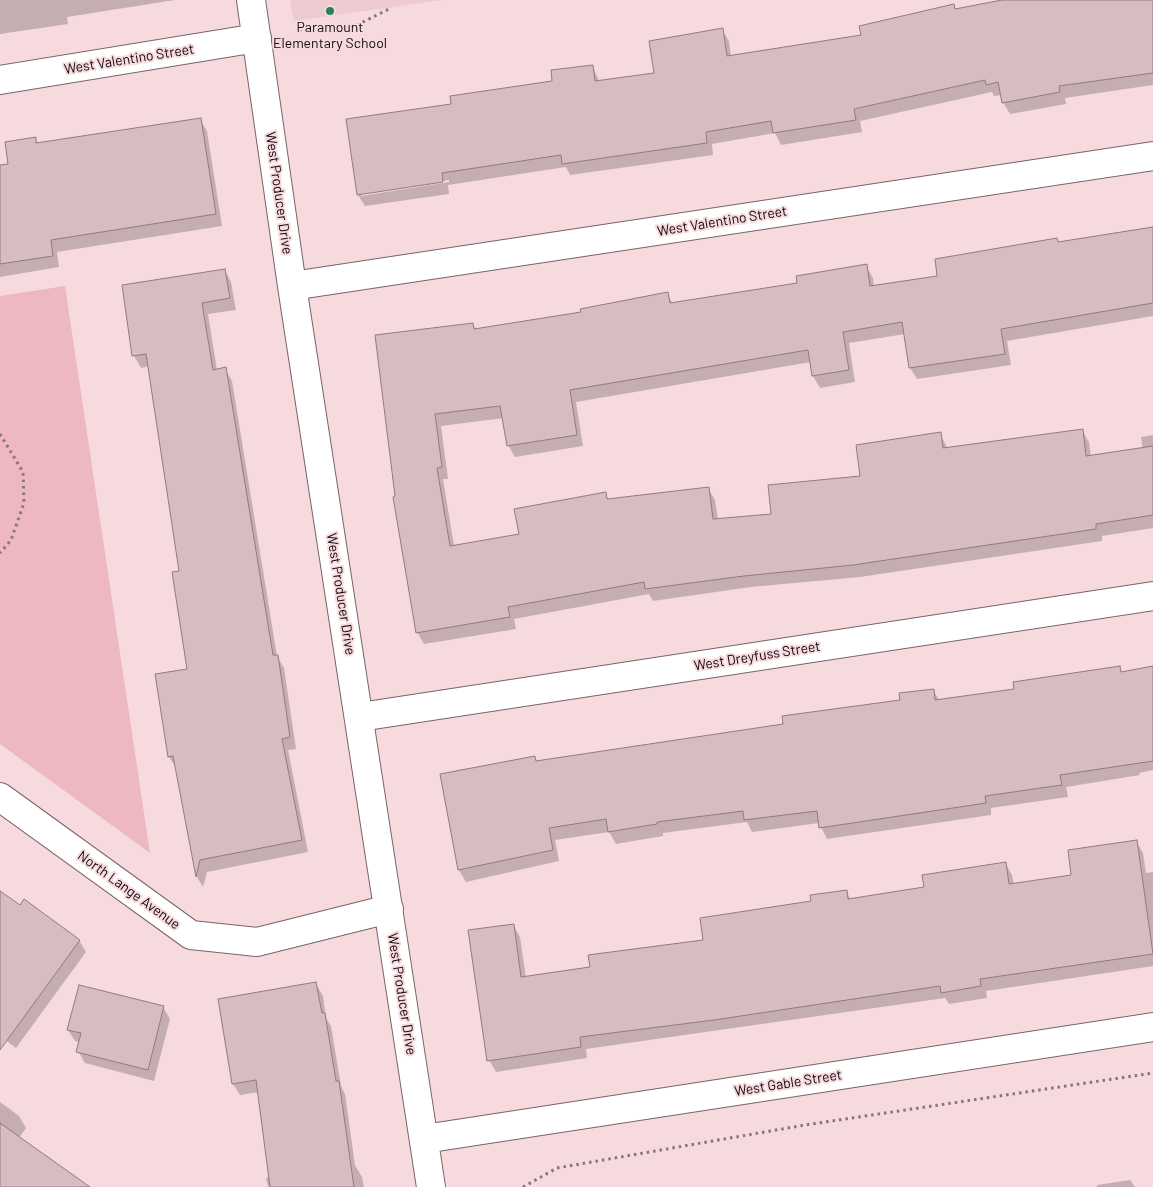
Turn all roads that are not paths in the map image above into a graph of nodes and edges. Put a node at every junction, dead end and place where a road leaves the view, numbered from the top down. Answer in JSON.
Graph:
{"nodes":[{"id":1,"x":251,"y":0,"type":"edge"},
{"id":2,"x":257,"y":38,"type":"junction"},
{"id":3,"x":0,"y":80,"type":"edge"},
{"id":4,"x":1153,"y":156,"type":"edge"},
{"id":5,"x":292,"y":286,"type":"junction"},
{"id":6,"x":1153,"y":596,"type":"edge"},
{"id":7,"x":360,"y":717,"type":"junction"},
{"id":8,"x":0,"y":797,"type":"edge"},
{"id":9,"x":389,"y":909,"type":"junction"},
{"id":10,"x":1153,"y":1028,"type":"edge"},
{"id":11,"x":424,"y":1139,"type":"junction"},
{"id":12,"x":431,"y":1187,"type":"edge"}],
"edges":[{"from":1,"to":2,"type":"street","name":"West Producer Drive"},
{"from":2,"to":3,"type":"street","name":"West Valentino Street"},
{"from":2,"to":5,"type":"street","name":"West Producer Drive"},
{"from":4,"to":5,"type":"street","name":"West Valentino Street"},
{"from":5,"to":7,"type":"street","name":"West Producer Drive"},
{"from":6,"to":7,"type":"street","name":"West Dreyfuss Street"},
{"from":7,"to":9,"type":"street","name":"West Producer Drive"},
{"from":8,"to":9,"type":"street","name":"North Lange Avenue"},
{"from":9,"to":11,"type":"street","name":"West Producer Drive"},
{"from":10,"to":11,"type":"street","name":"West Gable Street"},
{"from":11,"to":12,"type":"street","name":"West Producer Drive"}]}
